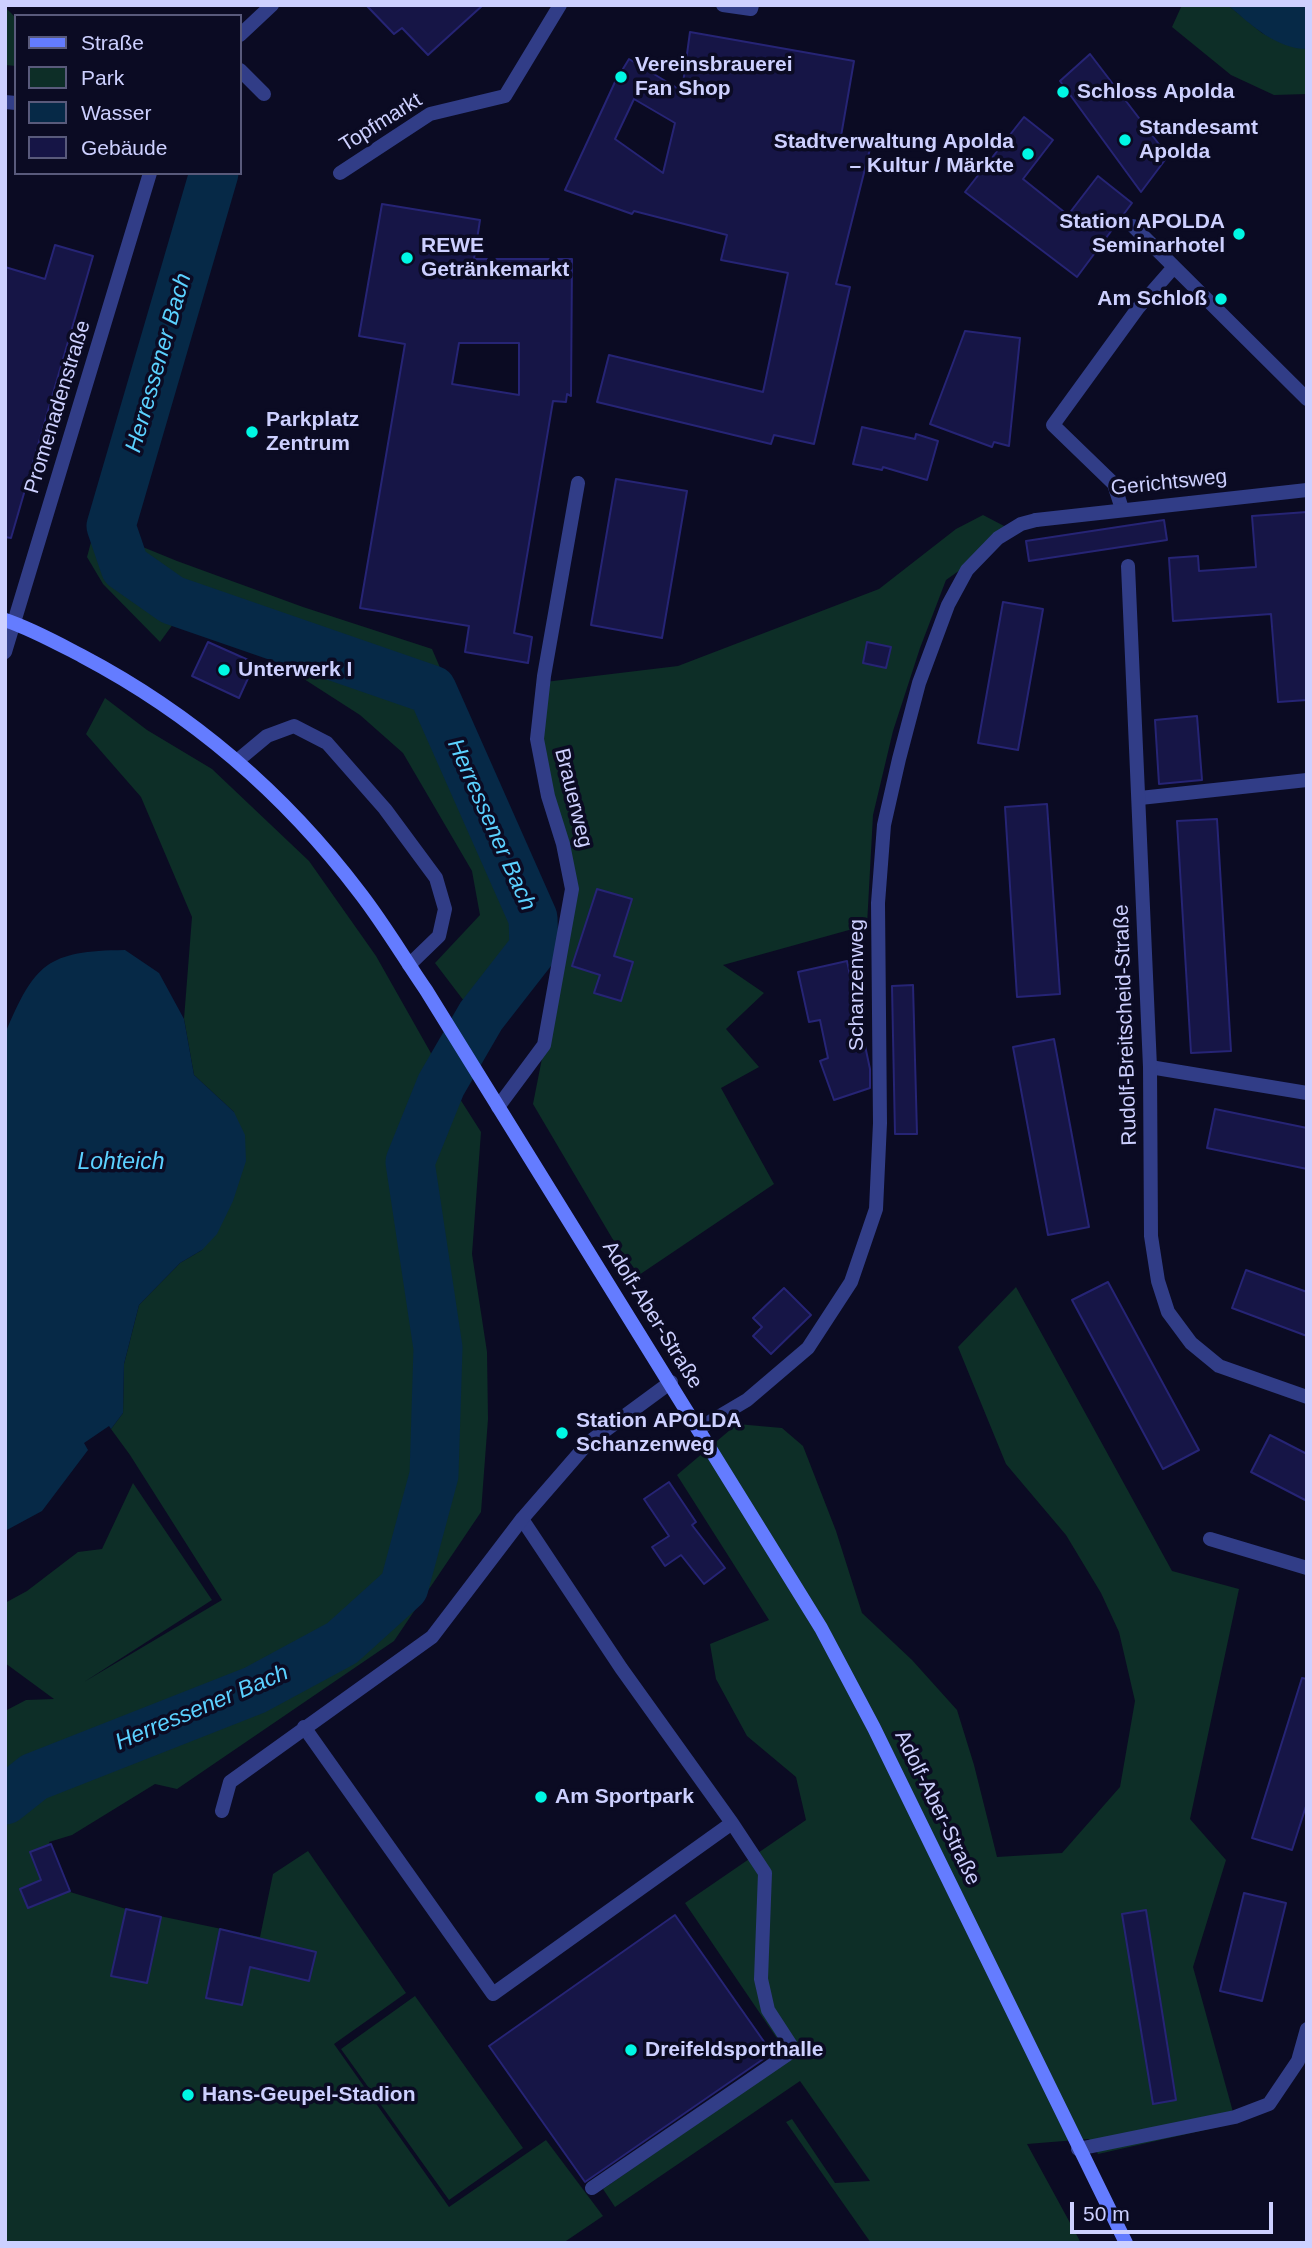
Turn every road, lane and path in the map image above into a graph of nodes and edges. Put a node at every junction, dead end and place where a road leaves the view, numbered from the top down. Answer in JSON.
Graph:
{"nodes":[{"id":1,"x":272,"y":5,"type":"edge"},
{"id":2,"x":560,"y":5,"type":"edge"},
{"id":3,"x":723,"y":5,"type":"edge"},
{"id":4,"x":752,"y":5,"type":"edge"},
{"id":5,"x":242,"y":34,"type":"edge"},
{"id":6,"x":242,"y":72,"type":"edge"},
{"id":7,"x":264,"y":94,"type":"dead end"},
{"id":8,"x":340,"y":173,"type":"dead end"},
{"id":9,"x":149,"y":175,"type":"edge"},
{"id":10,"x":1133,"y":226,"type":"dead end"},
{"id":11,"x":1173,"y":268,"type":"junction"},
{"id":12,"x":1307,"y":399,"type":"edge"},
{"id":13,"x":578,"y":484,"type":"dead end"},
{"id":14,"x":1307,"y":489,"type":"edge"},
{"id":15,"x":1122,"y":509,"type":"junction"},
{"id":16,"x":1036,"y":520,"type":"joint"},
{"id":17,"x":1128,"y":566,"type":"dead end"},
{"id":18,"x":10,"y":621,"type":"edge"},
{"id":19,"x":5,"y":652,"type":"edge"},
{"id":20,"x":237,"y":761,"type":"junction"},
{"id":21,"x":1307,"y":780,"type":"edge"},
{"id":22,"x":1140,"y":799,"type":"junction"},
{"id":23,"x":409,"y":965,"type":"junction"},
{"id":24,"x":1150,"y":1067,"type":"junction"},
{"id":25,"x":1307,"y":1093,"type":"edge"},
{"id":26,"x":498,"y":1107,"type":"junction"},
{"id":27,"x":671,"y":1382,"type":"junction"},
{"id":28,"x":1307,"y":1397,"type":"edge"},
{"id":29,"x":698,"y":1429,"type":"junction"},
{"id":30,"x":522,"y":1519,"type":"junction"},
{"id":31,"x":1210,"y":1539,"type":"dead end"},
{"id":32,"x":1307,"y":1568,"type":"edge"},
{"id":33,"x":304,"y":1727,"type":"junction"},
{"id":34,"x":222,"y":1811,"type":"dead end"},
{"id":35,"x":732,"y":1823,"type":"junction"},
{"id":36,"x":1307,"y":2029,"type":"edge"},
{"id":37,"x":1078,"y":2149,"type":"junction"},
{"id":38,"x":592,"y":2188,"type":"dead end"},
{"id":39,"x":1126,"y":2243,"type":"edge"}],
"edges":[{"from":1,"to":5,"type":"street"},
{"from":2,"to":8,"type":"street","name":"Topfmarkt"},
{"from":3,"to":4,"type":"street"},
{"from":6,"to":7,"type":"street"},
{"from":9,"to":18,"type":"street","name":"Promenadenstraße"},
{"from":10,"to":11,"type":"street"},
{"from":11,"to":12,"type":"street"},
{"from":11,"to":15,"type":"street"},
{"from":13,"to":26,"type":"street","name":"Brauerweg"},
{"from":14,"to":15,"type":"street","name":"Gerichtsweg"},
{"from":15,"to":16,"type":"street","name":"Gerichtsweg"},
{"from":16,"to":29,"type":"street","name":"Schanzenweg"},
{"from":17,"to":22,"type":"street","name":"Rudolf-Breitscheid-Straße"},
{"from":18,"to":19,"type":"street","name":"Promenadenstraße"},
{"from":18,"to":20,"type":"main road","name":"Adolf-Aber-Straße"},
{"from":20,"to":23,"type":"main road","name":"Adolf-Aber-Straße"},
{"from":20,"to":23,"type":"street"},
{"from":21,"to":22,"type":"street"},
{"from":22,"to":24,"type":"street","name":"Rudolf-Breitscheid-Straße"},
{"from":23,"to":26,"type":"main road","name":"Adolf-Aber-Straße"},
{"from":24,"to":25,"type":"street"},
{"from":24,"to":28,"type":"street","name":"Rudolf-Breitscheid-Straße"},
{"from":26,"to":27,"type":"main road","name":"Adolf-Aber-Straße"},
{"from":27,"to":29,"type":"main road","name":"Adolf-Aber-Straße"},
{"from":27,"to":30,"type":"street"},
{"from":29,"to":37,"type":"main road","name":"Adolf-Aber-Straße"},
{"from":30,"to":33,"type":"street"},
{"from":30,"to":35,"type":"street"},
{"from":31,"to":32,"type":"street"},
{"from":33,"to":34,"type":"street"},
{"from":33,"to":35,"type":"street"},
{"from":35,"to":38,"type":"street"},
{"from":36,"to":37,"type":"street"},
{"from":37,"to":39,"type":"main road","name":"Adolf-Aber-Straße"}]}
